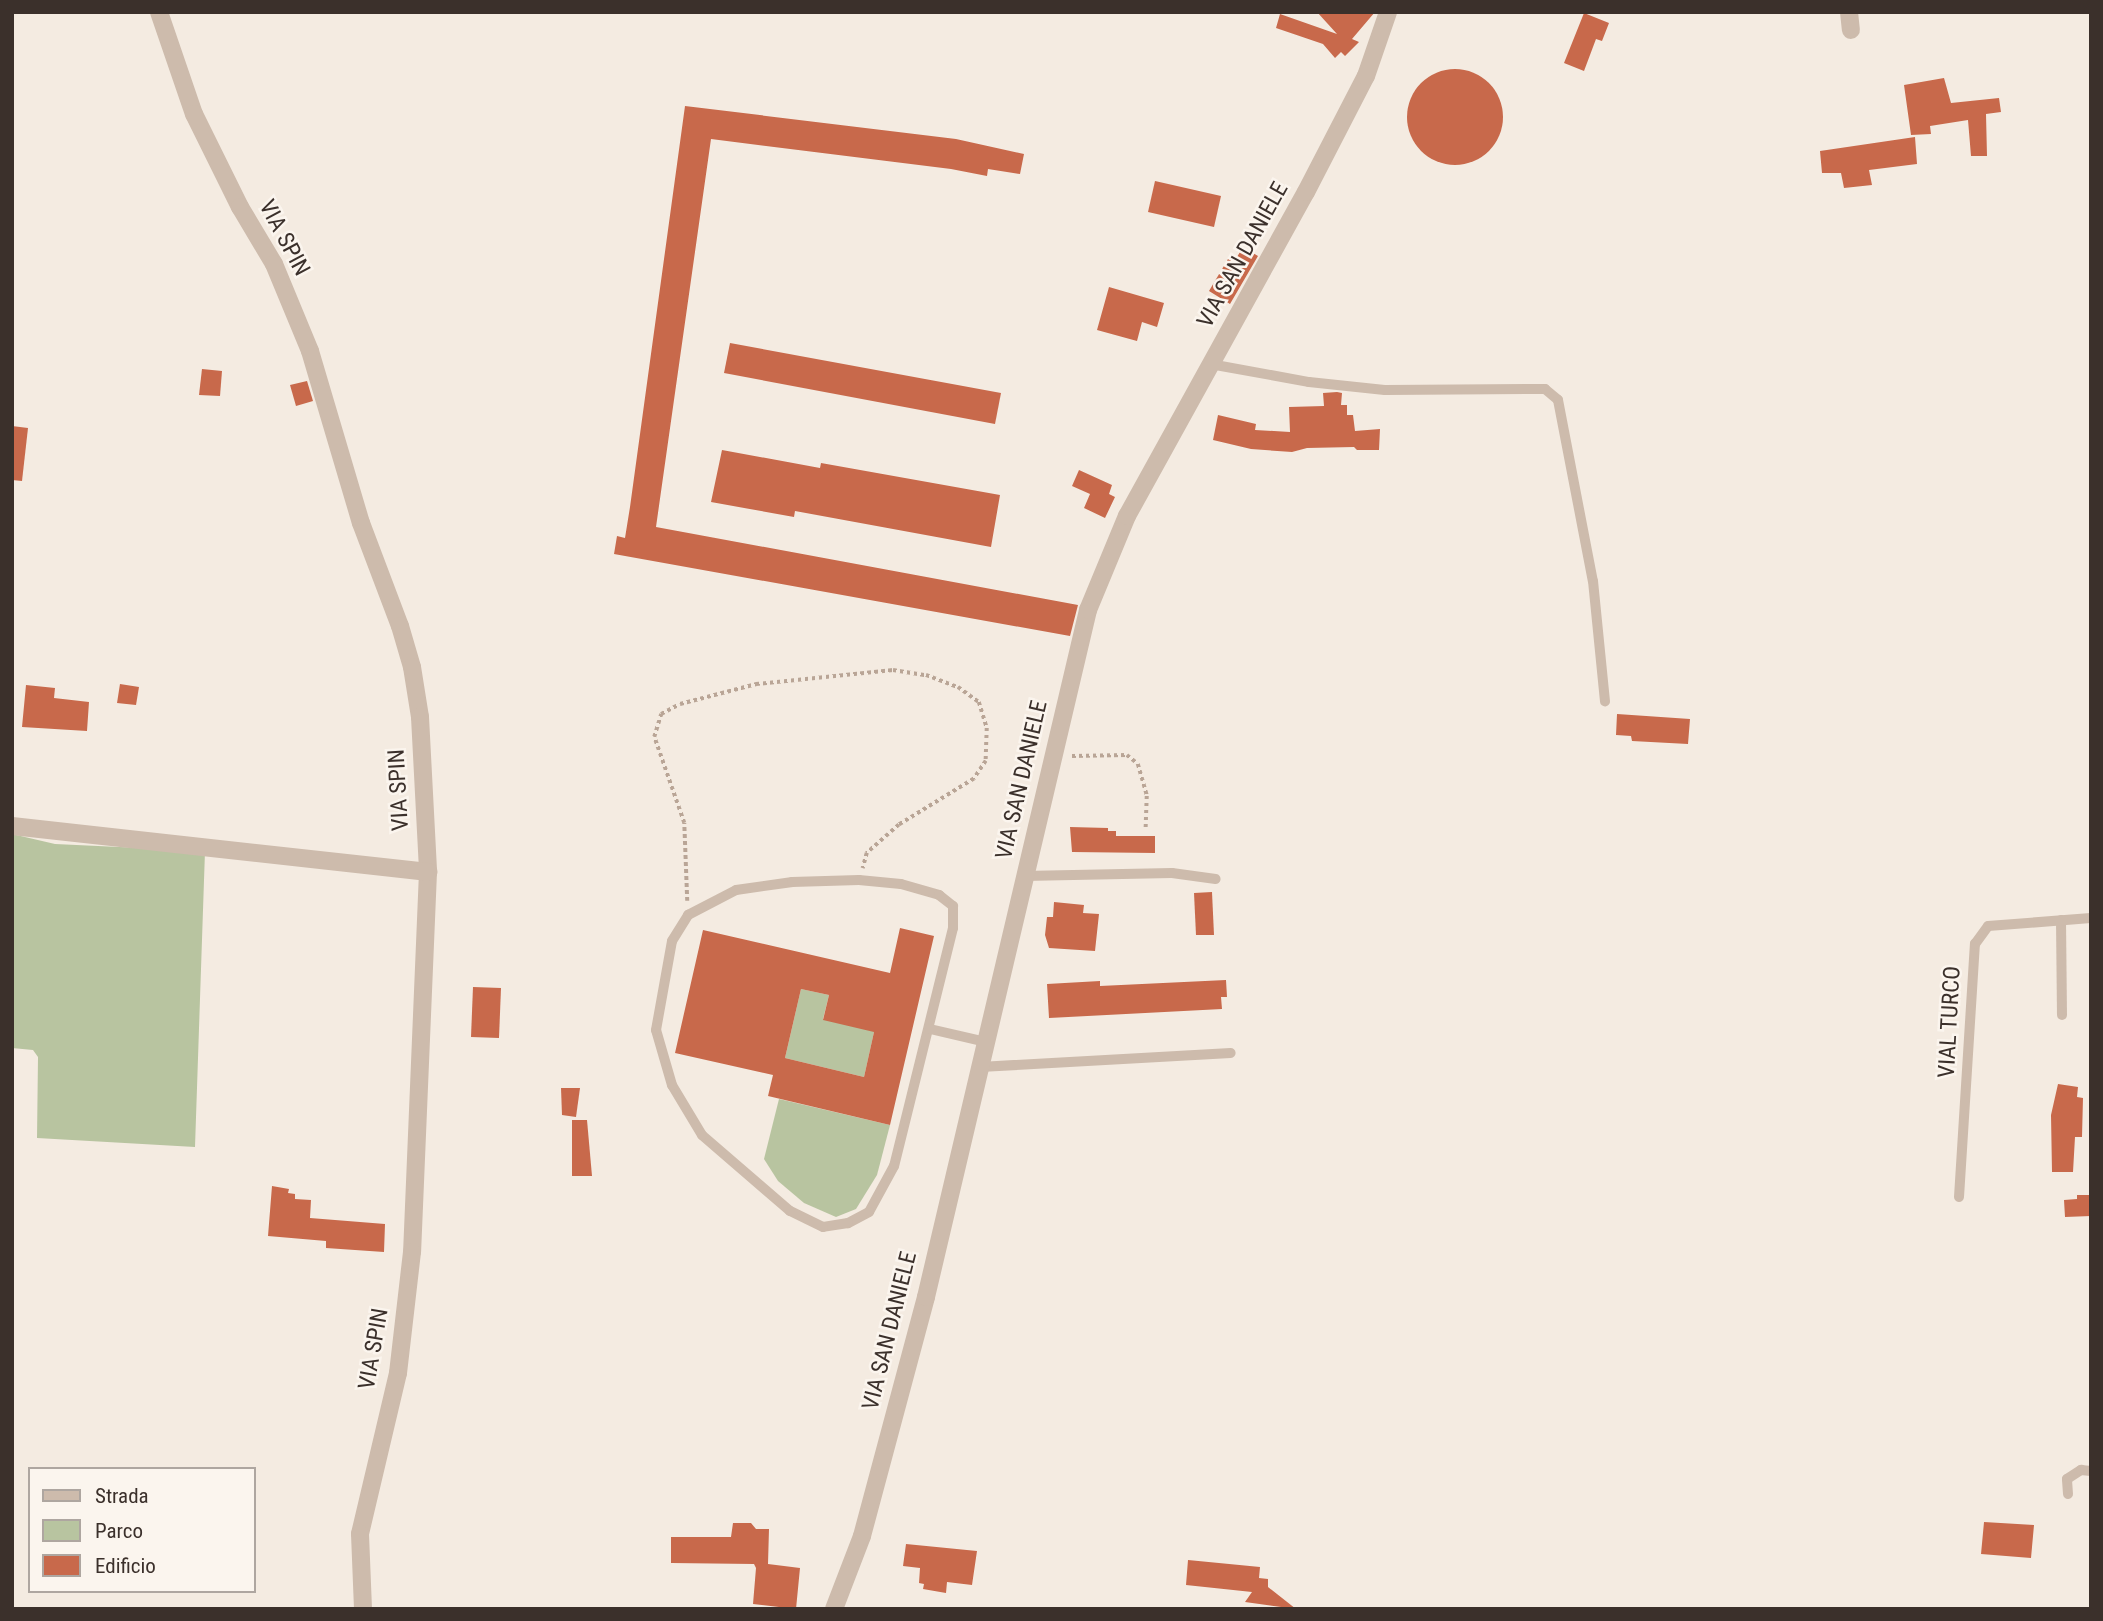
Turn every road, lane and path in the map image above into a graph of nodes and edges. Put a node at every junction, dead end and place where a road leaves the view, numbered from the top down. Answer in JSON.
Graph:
{"nodes":[{"id":1,"x":159,"y":12,"type":"edge"},
{"id":2,"x":1388,"y":12,"type":"edge"},
{"id":3,"x":1209,"y":364,"type":"junction"},
{"id":4,"x":1605,"y":701,"type":"dead end"},
{"id":5,"x":1052,"y":757,"type":"junction"},
{"id":6,"x":12,"y":825,"type":"edge"},
{"id":7,"x":1146,"y":828,"type":"dead end"},
{"id":8,"x":428,"y":872,"type":"junction"},
{"id":9,"x":1024,"y":876,"type":"junction"},
{"id":10,"x":1216,"y":879,"type":"dead end"},
{"id":11,"x":859,"y":880,"type":"junction"},
{"id":12,"x":688,"y":915,"type":"junction"},
{"id":13,"x":2091,"y":918,"type":"edge"},
{"id":14,"x":2061,"y":920,"type":"junction"},
{"id":15,"x":2062,"y":1016,"type":"dead end"},
{"id":16,"x":930,"y":1029,"type":"junction"},
{"id":17,"x":986,"y":1042,"type":"junction"},
{"id":18,"x":1231,"y":1054,"type":"dead end"},
{"id":19,"x":980,"y":1067,"type":"junction"},
{"id":20,"x":1959,"y":1197,"type":"dead end"},
{"id":21,"x":2091,"y":1471,"type":"edge"},
{"id":22,"x":2068,"y":1494,"type":"dead end"},
{"id":23,"x":363,"y":1609,"type":"edge"},
{"id":24,"x":834,"y":1609,"type":"edge"}],
"edges":[{"from":1,"to":8,"type":"street","name":"VIA SPIN"},
{"from":2,"to":3,"type":"street","name":"VIA SAN DANIELE"},
{"from":3,"to":4,"type":"lane"},
{"from":3,"to":5,"type":"street","name":"VIA SAN DANIELE"},
{"from":5,"to":7,"type":"path"},
{"from":5,"to":9,"type":"street","name":"VIA SAN DANIELE"},
{"from":6,"to":8,"type":"street"},
{"from":8,"to":23,"type":"street","name":"VIA SPIN"},
{"from":9,"to":10,"type":"lane"},
{"from":9,"to":17,"type":"street","name":"VIA SAN DANIELE"},
{"from":11,"to":12,"type":"lane"},
{"from":11,"to":12,"type":"path"},
{"from":11,"to":16,"type":"lane"},
{"from":12,"to":16,"type":"lane"},
{"from":13,"to":14,"type":"lane","name":"VIAL TURCO"},
{"from":14,"to":15,"type":"lane"},
{"from":14,"to":20,"type":"lane","name":"VIAL TURCO"},
{"from":16,"to":17,"type":"lane"},
{"from":17,"to":19,"type":"street","name":"VIA SAN DANIELE"},
{"from":18,"to":19,"type":"lane"},
{"from":19,"to":24,"type":"street","name":"VIA SAN DANIELE"},
{"from":21,"to":22,"type":"lane"}]}
